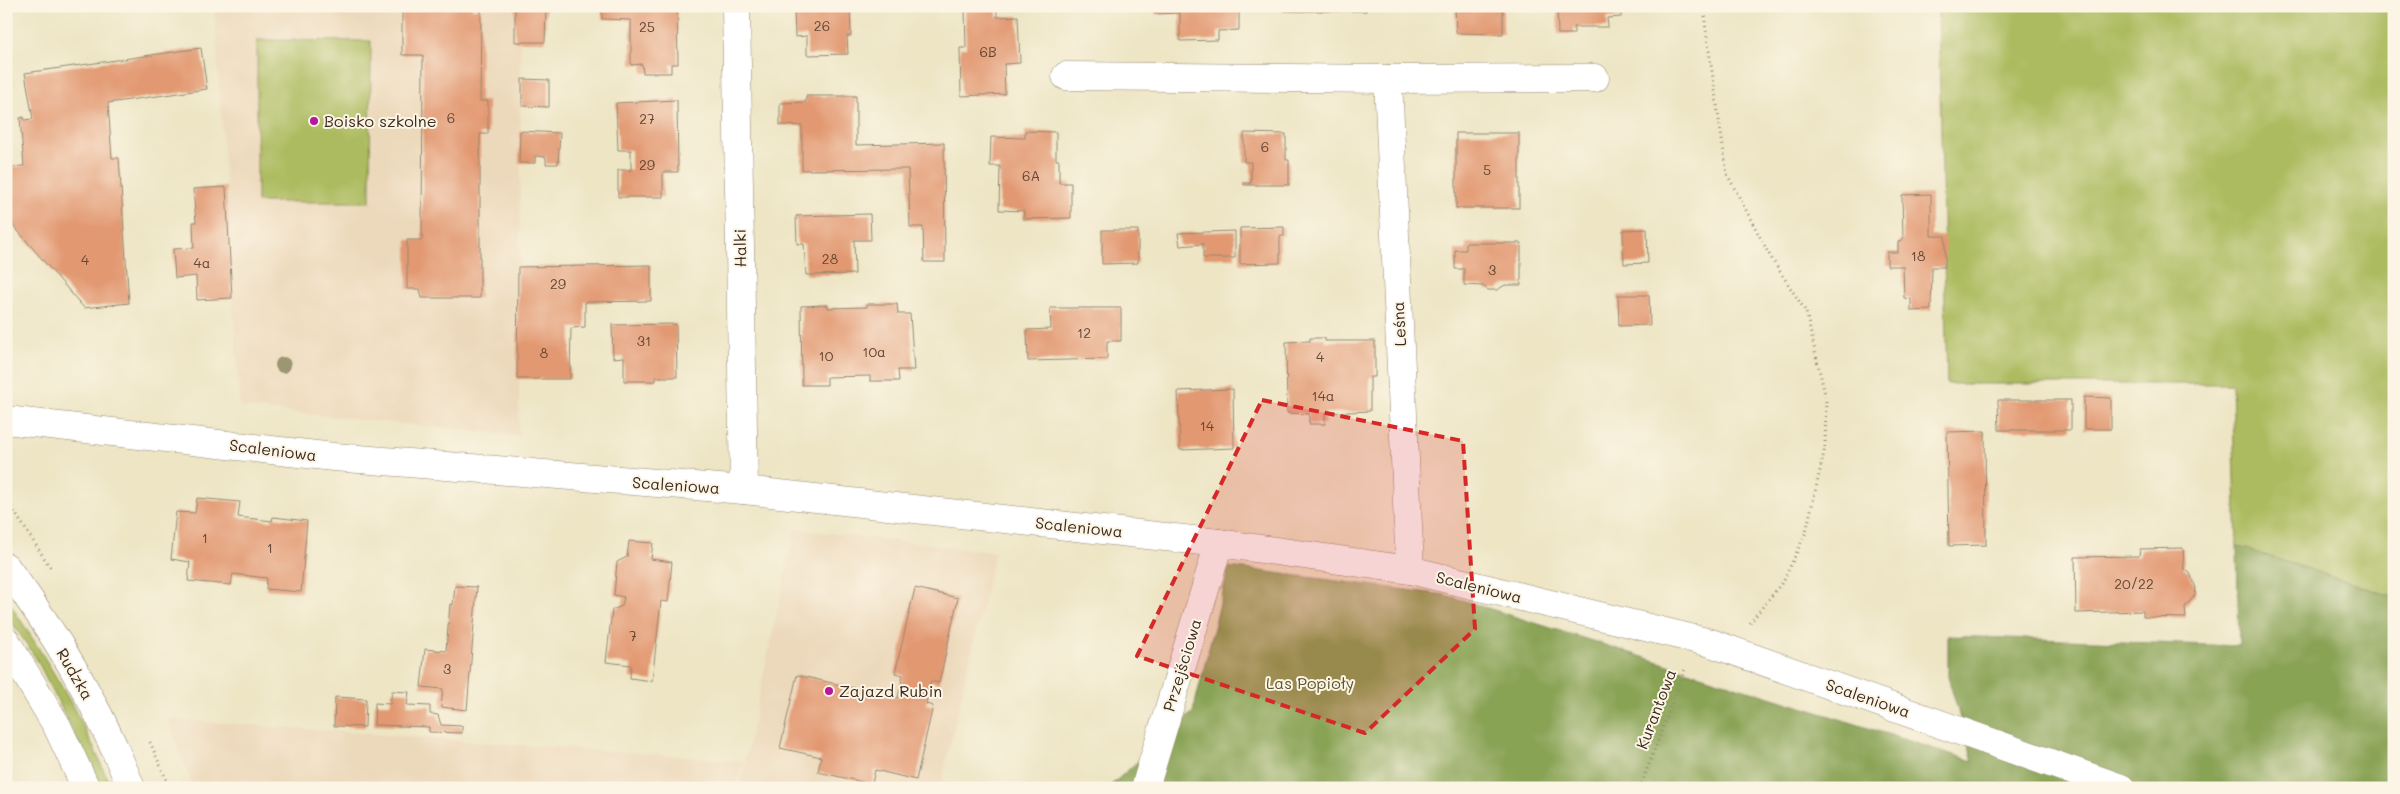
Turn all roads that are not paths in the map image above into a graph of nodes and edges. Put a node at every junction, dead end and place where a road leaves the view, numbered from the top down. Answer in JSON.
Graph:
{"nodes":[{"id":1,"x":736,"y":6,"type":"edge"},
{"id":2,"x":1066,"y":76,"type":"dead end"},
{"id":3,"x":1595,"y":78,"type":"dead end"},
{"id":4,"x":1388,"y":79,"type":"junction"},
{"id":5,"x":6,"y":420,"type":"edge"},
{"id":6,"x":744,"y":490,"type":"junction"},
{"id":7,"x":1219,"y":543,"type":"junction"},
{"id":8,"x":6,"y":567,"type":"edge"},
{"id":9,"x":1410,"y":570,"type":"junction"},
{"id":10,"x":6,"y":641,"type":"edge"},
{"id":11,"x":86,"y":788,"type":"edge"},
{"id":12,"x":131,"y":788,"type":"edge"},
{"id":13,"x":1145,"y":788,"type":"edge"},
{"id":14,"x":2121,"y":788,"type":"edge"}],
"edges":[{"from":1,"to":6,"type":"street","name":"Halki"},
{"from":2,"to":4,"type":"street"},
{"from":3,"to":4,"type":"street"},
{"from":4,"to":9,"type":"street","name":"Leśna"},
{"from":5,"to":6,"type":"street","name":"Scaleniowa"},
{"from":6,"to":7,"type":"street","name":"Scaleniowa"},
{"from":7,"to":9,"type":"street","name":"Scaleniowa"},
{"from":7,"to":13,"type":"street","name":"Przejściowa"},
{"from":8,"to":12,"type":"street","name":"Rudzka"},
{"from":9,"to":14,"type":"street","name":"Scaleniowa"},
{"from":10,"to":11,"type":"street"}]}
